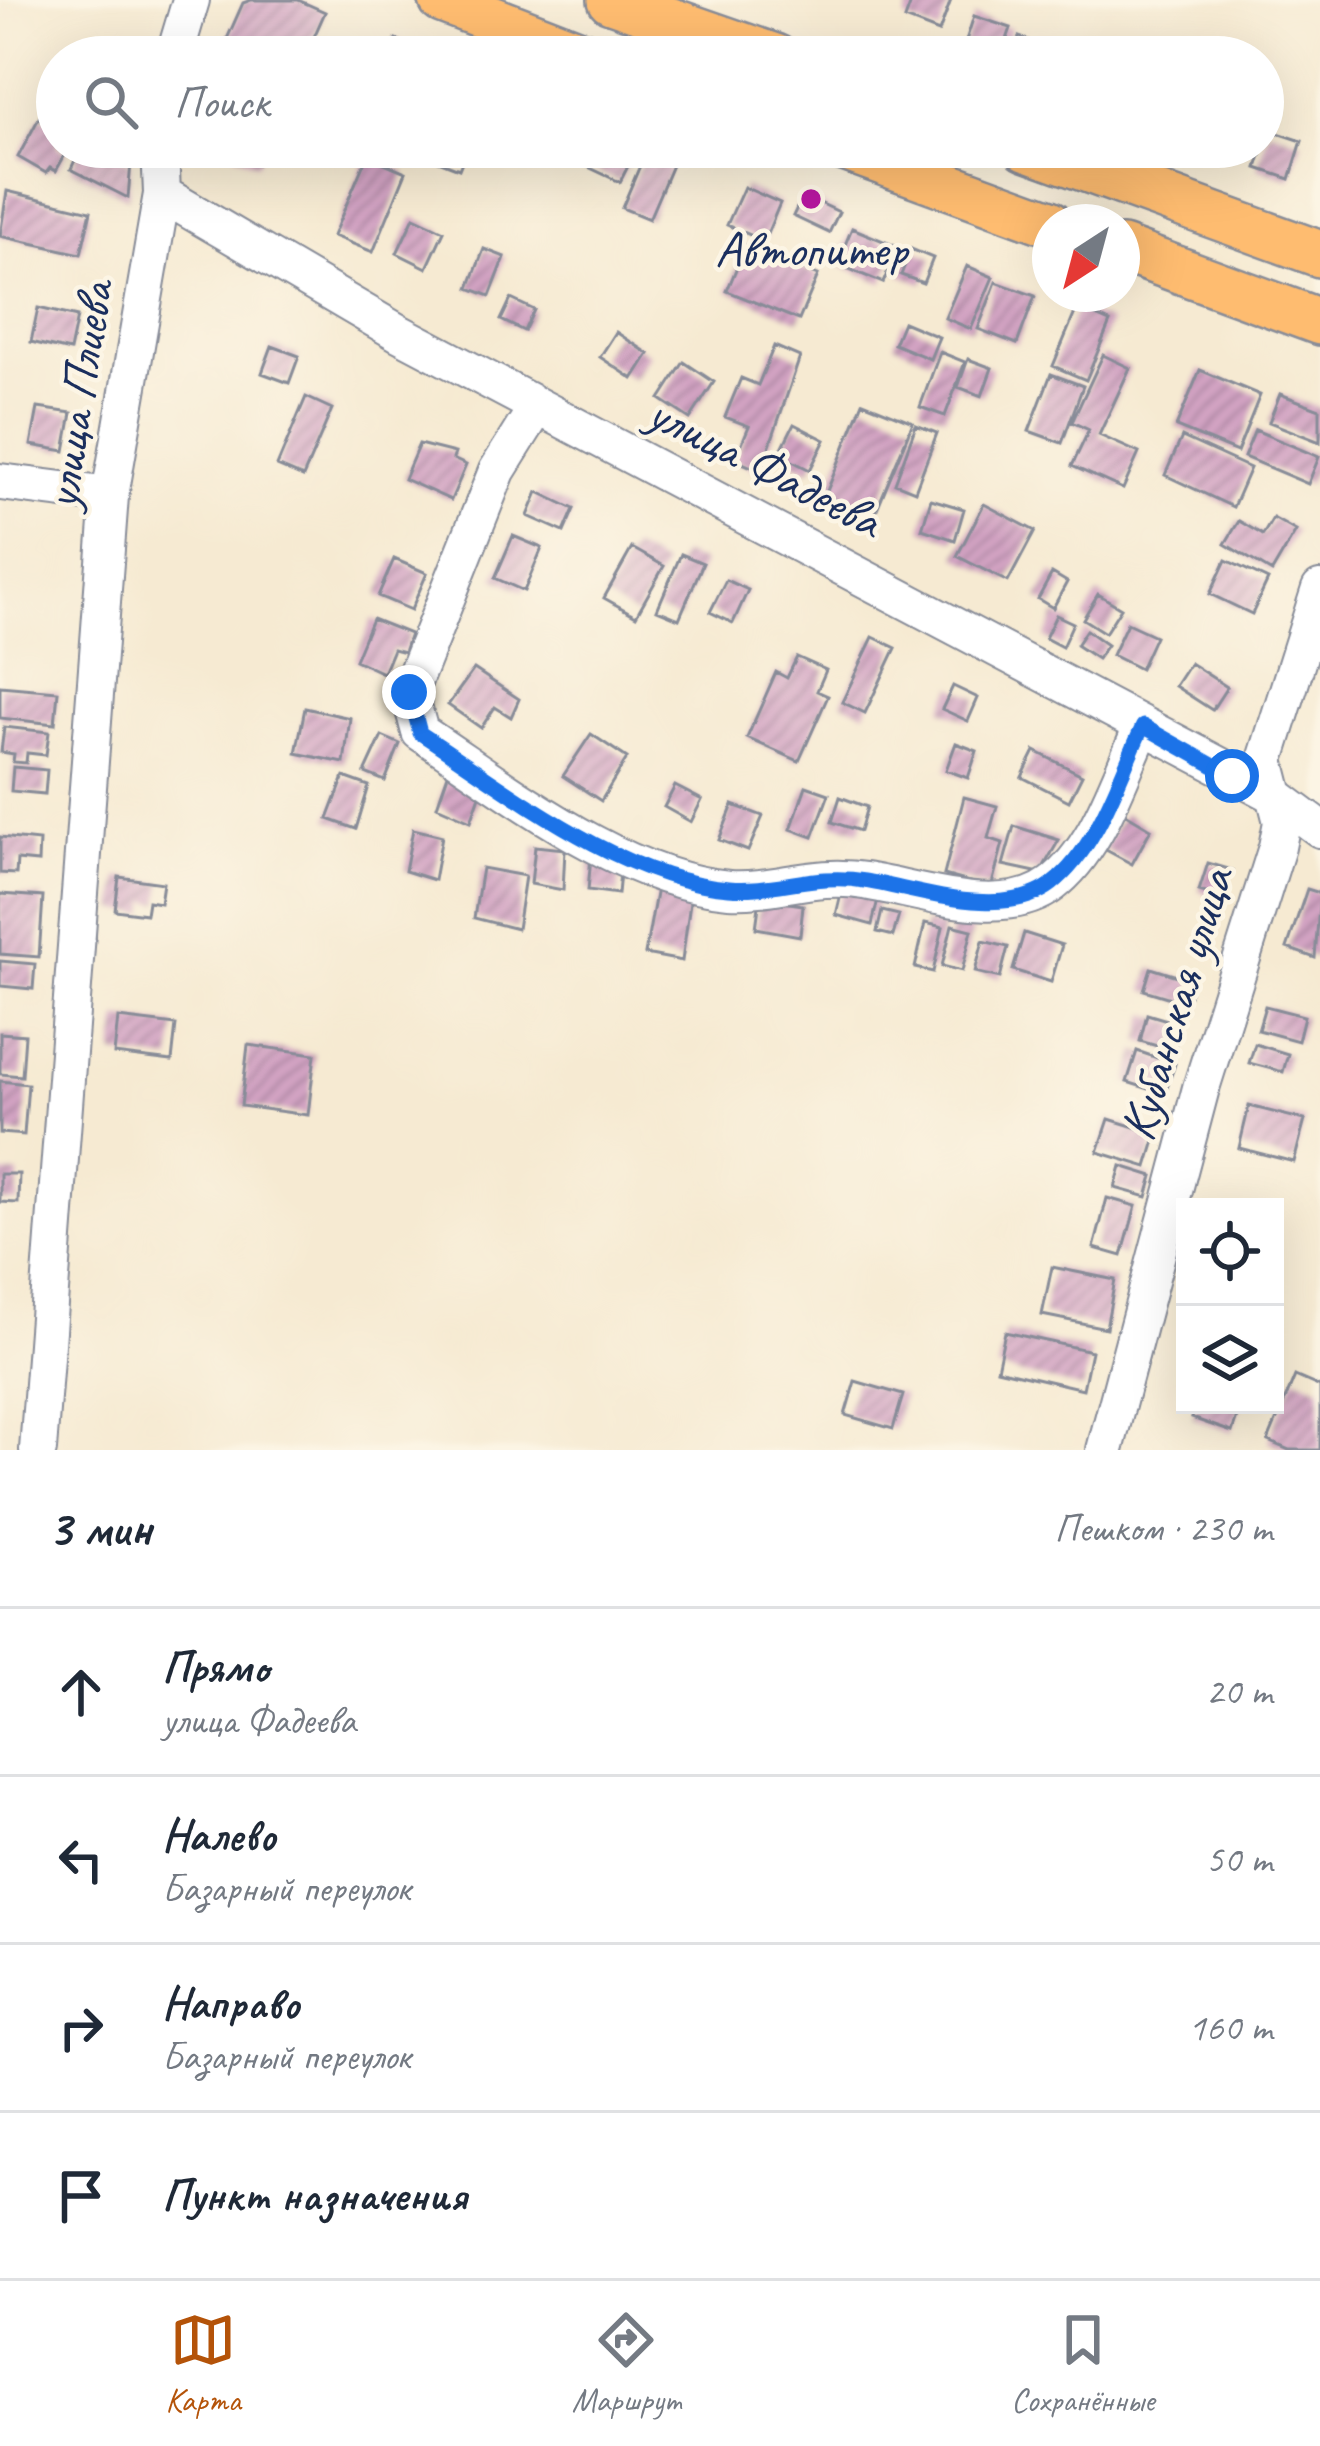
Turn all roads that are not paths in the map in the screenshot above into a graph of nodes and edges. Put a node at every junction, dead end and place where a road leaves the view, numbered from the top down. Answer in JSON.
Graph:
{"nodes":[{"id":1,"x":191,"y":0,"type":"edge"},
{"id":2,"x":442,"y":0,"type":"edge"},
{"id":3,"x":611,"y":0,"type":"edge"},
{"id":4,"x":180,"y":36,"type":"edge"},
{"id":5,"x":535,"y":36,"type":"edge"},
{"id":6,"x":715,"y":36,"type":"edge"},
{"id":7,"x":161,"y":168,"type":"edge"},
{"id":8,"x":899,"y":168,"type":"edge"},
{"id":9,"x":1084,"y":168,"type":"edge"},
{"id":10,"x":162,"y":194,"type":"junction"},
{"id":11,"x":1032,"y":216,"type":"edge"},
{"id":12,"x":1312,"y":251,"type":"edge"},
{"id":13,"x":1140,"y":256,"type":"edge"},
{"id":14,"x":1310,"y":318,"type":"edge"},
{"id":15,"x":537,"y":407,"type":"junction"},
{"id":16,"x":0,"y":482,"type":"edge"},
{"id":17,"x":110,"y":496,"type":"junction"},
{"id":18,"x":1320,"y":589,"type":"edge"},
{"id":19,"x":1143,"y":726,"type":"junction"},
{"id":20,"x":1273,"y":794,"type":"junction"},
{"id":21,"x":1320,"y":830,"type":"edge"},
{"id":22,"x":38,"y":1450,"type":"edge"},
{"id":23,"x":1106,"y":1450,"type":"edge"}],
"edges":[{"from":1,"to":4,"type":"street"},
{"from":2,"to":5,"type":"main road"},
{"from":3,"to":6,"type":"main road"},
{"from":7,"to":10,"type":"street","name":"улица Плиева"},
{"from":8,"to":11,"type":"main road"},
{"from":9,"to":12,"type":"main road"},
{"from":10,"to":15,"type":"street","name":"улица Фадеева"},
{"from":10,"to":17,"type":"street","name":"улица Плиева"},
{"from":12,"to":14,"type":"main road"},
{"from":13,"to":14,"type":"main road"},
{"from":15,"to":19,"type":"street","name":"улица Фадеева"},
{"from":15,"to":19,"type":"street"},
{"from":16,"to":17,"type":"street"},
{"from":17,"to":22,"type":"street","name":"улица Плиева"},
{"from":18,"to":20,"type":"street","name":"Кубанская улица"},
{"from":19,"to":20,"type":"street","name":"улица Фадеева"},
{"from":20,"to":21,"type":"street","name":"улица Фадеева"},
{"from":20,"to":23,"type":"street","name":"Кубанская улица"}]}
